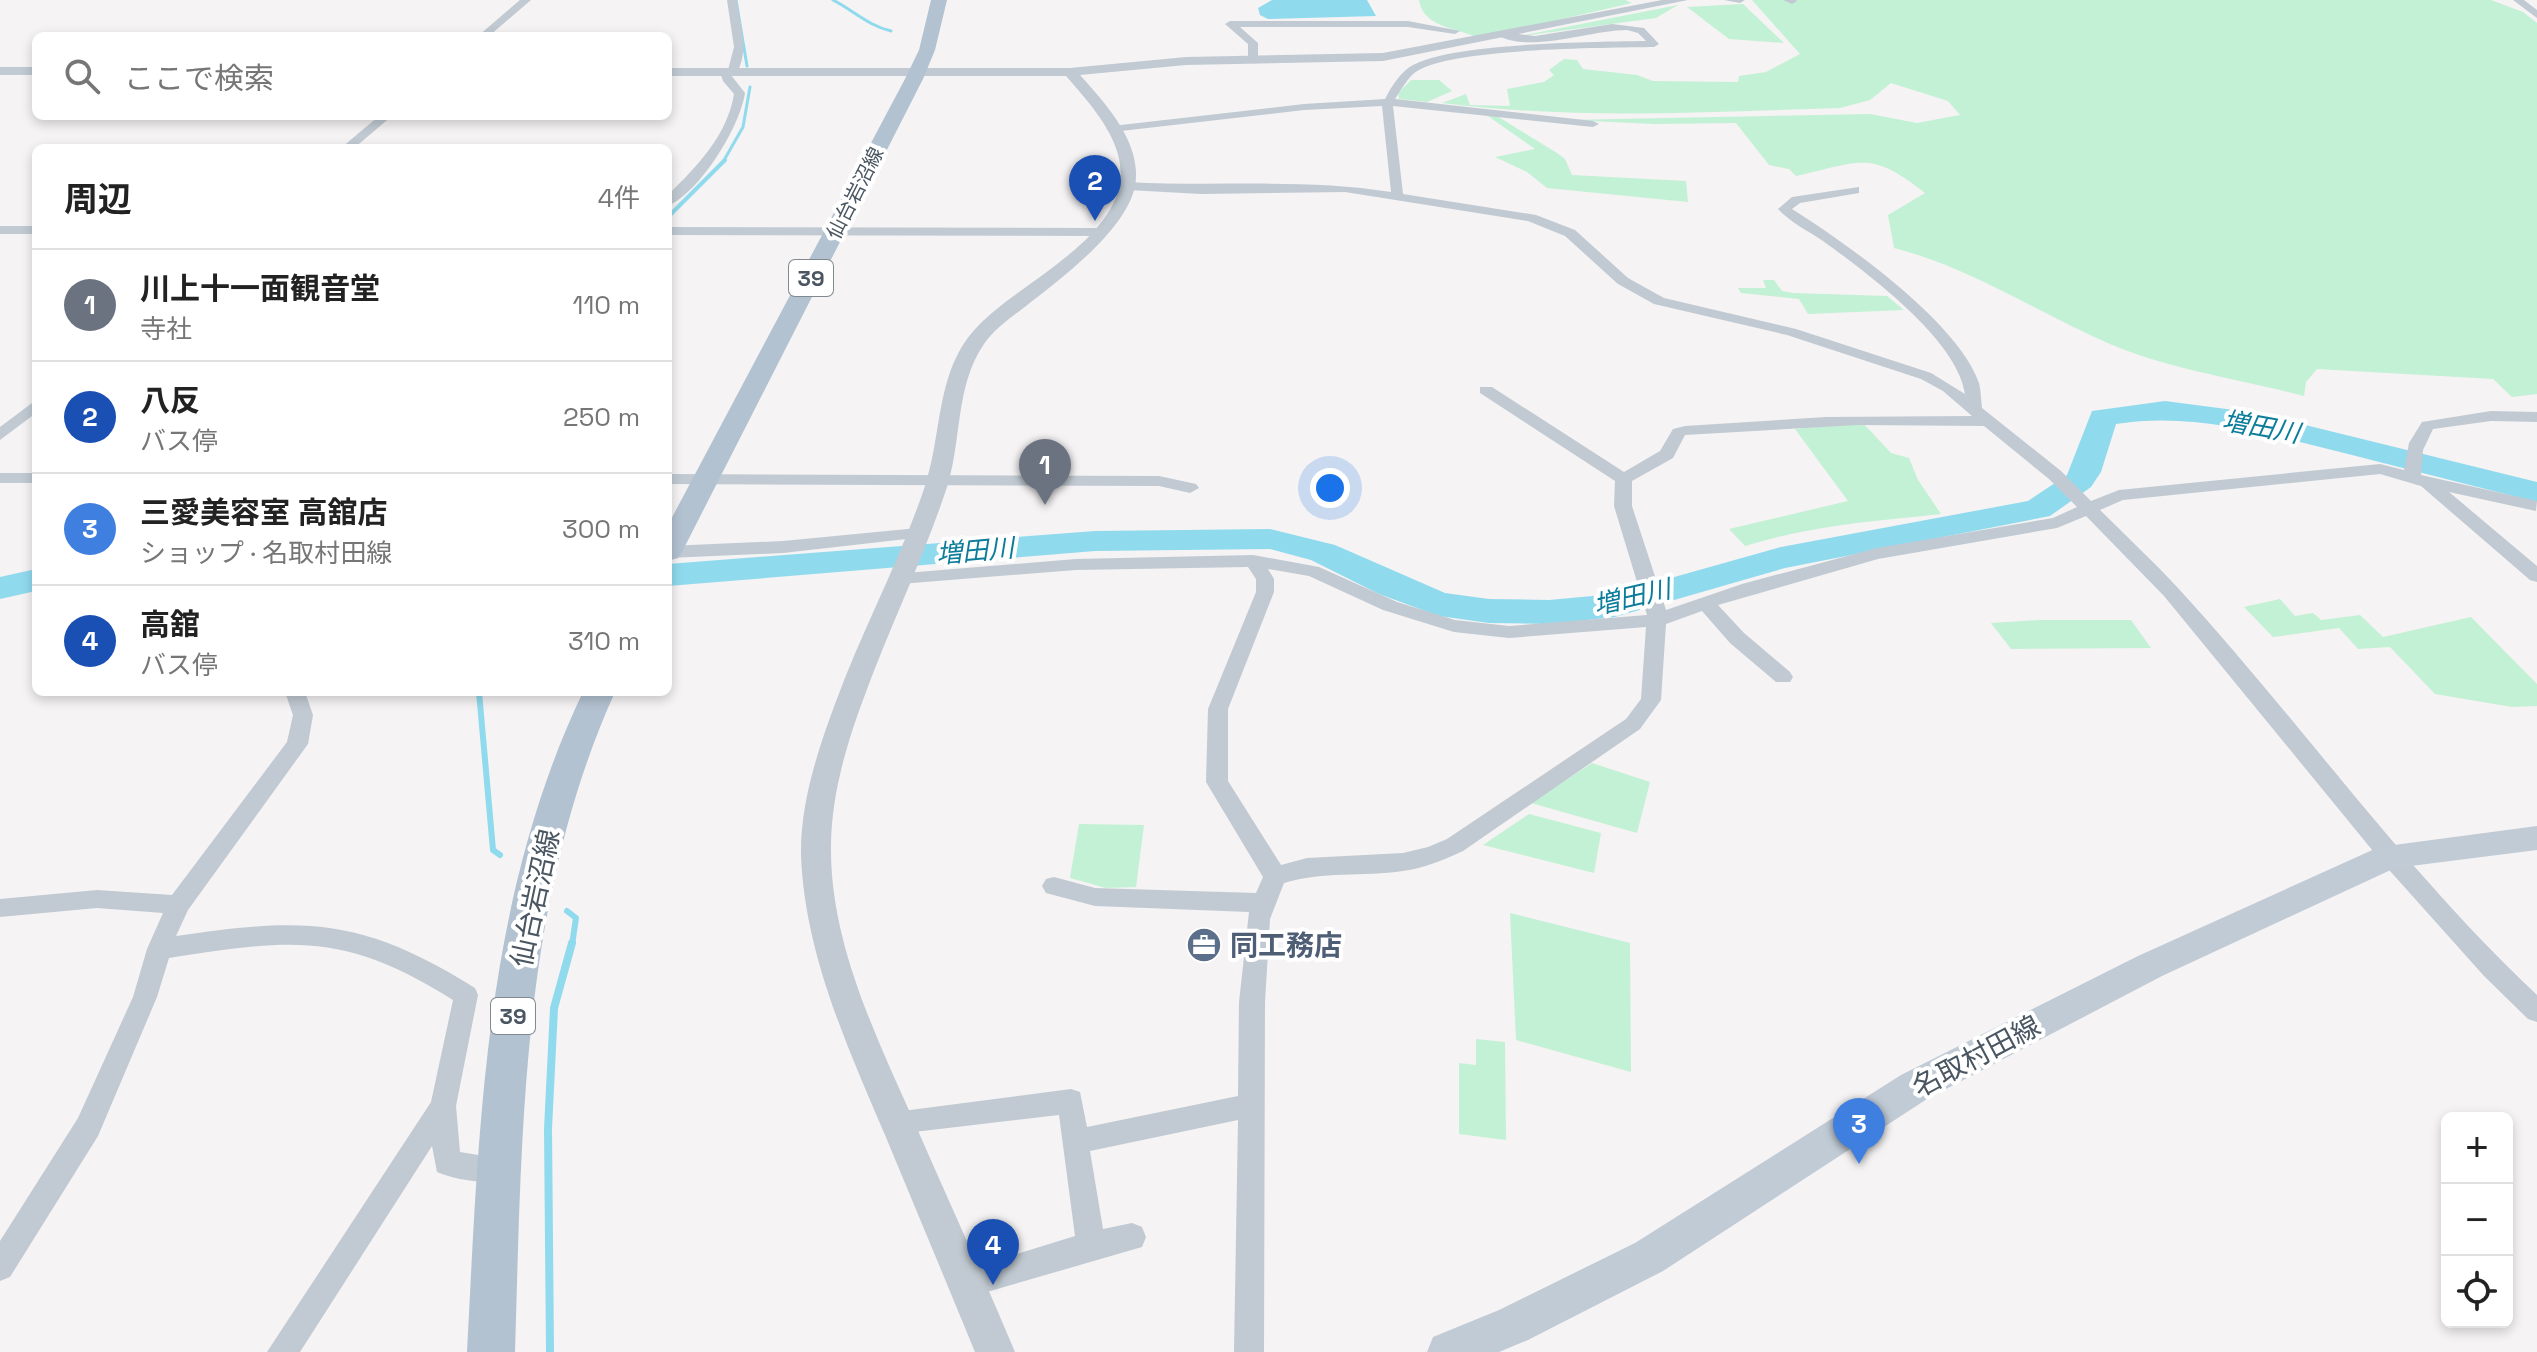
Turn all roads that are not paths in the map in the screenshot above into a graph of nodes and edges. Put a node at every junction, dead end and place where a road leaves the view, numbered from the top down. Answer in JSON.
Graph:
{"nodes":[{"id":1,"x":526,"y":0,"type":"edge"},
{"id":2,"x":732,"y":0,"type":"edge"},
{"id":3,"x":939,"y":0,"type":"edge"},
{"id":4,"x":1682,"y":0,"type":"edge"},
{"id":5,"x":1729,"y":0,"type":"edge"},
{"id":6,"x":1740,"y":0,"type":"edge"},
{"id":7,"x":2518,"y":0,"type":"edge"},
{"id":8,"x":1644,"y":3,"type":"edge"},
{"id":9,"x":2537,"y":15,"type":"edge"},
{"id":10,"x":1455,"y":31,"type":"dead end"},
{"id":11,"x":488,"y":32,"type":"edge"},
{"id":12,"x":1502,"y":35,"type":"junction"},
{"id":13,"x":1253,"y":60,"type":"junction"},
{"id":14,"x":0,"y":71,"type":"edge"},
{"id":15,"x":32,"y":71,"type":"edge"},
{"id":16,"x":672,"y":72,"type":"edge"},
{"id":17,"x":728,"y":72,"type":"junction"},
{"id":18,"x":917,"y":72,"type":"junction"},
{"id":19,"x":1070,"y":72,"type":"junction"},
{"id":20,"x":1388,"y":102,"type":"junction"},
{"id":21,"x":381,"y":120,"type":"edge"},
{"id":22,"x":1593,"y":124,"type":"dead end"},
{"id":23,"x":1112,"y":129,"type":"junction"},
{"id":24,"x":352,"y":144,"type":"edge"},
{"id":25,"x":1128,"y":186,"type":"junction"},
{"id":26,"x":1855,"y":190,"type":"dead end"},
{"id":27,"x":1397,"y":195,"type":"junction"},
{"id":28,"x":672,"y":197,"type":"edge"},
{"id":29,"x":0,"y":230,"type":"edge"},
{"id":30,"x":32,"y":230,"type":"edge"},
{"id":31,"x":672,"y":231,"type":"edge"},
{"id":32,"x":836,"y":231,"type":"junction"},
{"id":33,"x":1098,"y":232,"type":"junction"},
{"id":34,"x":1486,"y":390,"type":"dead end"},
{"id":35,"x":32,"y":408,"type":"edge"},
{"id":36,"x":1974,"y":408,"type":"junction"},
{"id":37,"x":2537,"y":417,"type":"edge"},
{"id":38,"x":1990,"y":421,"type":"junction"},
{"id":39,"x":0,"y":435,"type":"edge"},
{"id":40,"x":2417,"y":477,"type":"junction"},
{"id":41,"x":0,"y":478,"type":"edge"},
{"id":42,"x":32,"y":478,"type":"edge"},
{"id":43,"x":672,"y":479,"type":"edge"},
{"id":44,"x":707,"y":479,"type":"junction"},
{"id":45,"x":938,"y":479,"type":"junction"},
{"id":46,"x":1624,"y":479,"type":"junction"},
{"id":47,"x":1190,"y":488,"type":"dead end"},
{"id":48,"x":2536,"y":506,"type":"edge"},
{"id":49,"x":2088,"y":507,"type":"junction"},
{"id":50,"x":917,"y":536,"type":"junction"},
{"id":51,"x":672,"y":545,"type":"edge"},
{"id":52,"x":672,"y":552,"type":"edge"},
{"id":53,"x":1253,"y":561,"type":"junction"},
{"id":54,"x":901,"y":576,"type":"junction"},
{"id":55,"x":2537,"y":576,"type":"edge"},
{"id":56,"x":1705,"y":603,"type":"junction"},
{"id":57,"x":1657,"y":617,"type":"junction"},
{"id":58,"x":1783,"y":677,"type":"dead end"},
{"id":59,"x":296,"y":696,"type":"edge"},
{"id":60,"x":597,"y":696,"type":"edge"},
{"id":61,"x":2537,"y":838,"type":"edge"},
{"id":62,"x":2390,"y":856,"type":"junction"},
{"id":63,"x":1275,"y":876,"type":"junction"},
{"id":64,"x":1054,"y":886,"type":"dead end"},
{"id":65,"x":1263,"y":903,"type":"junction"},
{"id":66,"x":178,"y":905,"type":"junction"},
{"id":67,"x":0,"y":908,"type":"edge"},
{"id":68,"x":159,"y":949,"type":"junction"},
{"id":69,"x":2537,"y":1011,"type":"edge"},
{"id":70,"x":1252,"y":1105,"type":"junction"},
{"id":71,"x":443,"y":1106,"type":"junction"},
{"id":72,"x":897,"y":1122,"type":"junction"},
{"id":73,"x":1075,"y":1142,"type":"junction"},
{"id":74,"x":499,"y":1169,"type":"junction"},
{"id":75,"x":1132,"y":1237,"type":"dead end"},
{"id":76,"x":1091,"y":1245,"type":"junction"},
{"id":77,"x":0,"y":1267,"type":"edge"},
{"id":78,"x":966,"y":1283,"type":"junction"},
{"id":79,"x":282,"y":1352,"type":"edge"},
{"id":80,"x":491,"y":1352,"type":"edge"},
{"id":81,"x":995,"y":1352,"type":"edge"},
{"id":82,"x":1249,"y":1352,"type":"edge"},
{"id":83,"x":1448,"y":1352,"type":"edge"}],
"edges":[{"from":1,"to":11,"type":"street"},
{"from":2,"to":17,"type":"street"},
{"from":3,"to":18,"type":"main road","name":"仙台岩沼線","number":"39"},
{"from":4,"to":8,"type":"street"},
{"from":5,"to":6,"type":"street"},
{"from":7,"to":9,"type":"street"},
{"from":8,"to":12,"type":"street"},
{"from":10,"to":13,"type":"street"},
{"from":12,"to":13,"type":"street"},
{"from":12,"to":20,"type":"street"},
{"from":13,"to":19,"type":"street"},
{"from":14,"to":15,"type":"street"},
{"from":16,"to":17,"type":"street"},
{"from":17,"to":18,"type":"street"},
{"from":17,"to":28,"type":"street"},
{"from":18,"to":19,"type":"street"},
{"from":18,"to":32,"type":"main road","name":"仙台岩沼線","number":"39"},
{"from":19,"to":23,"type":"street"},
{"from":20,"to":22,"type":"street"},
{"from":20,"to":23,"type":"street"},
{"from":20,"to":27,"type":"street"},
{"from":21,"to":24,"type":"street"},
{"from":23,"to":25,"type":"street"},
{"from":25,"to":27,"type":"street"},
{"from":25,"to":33,"type":"street"},
{"from":26,"to":36,"type":"street"},
{"from":27,"to":36,"type":"street"},
{"from":29,"to":30,"type":"street"},
{"from":31,"to":32,"type":"street"},
{"from":32,"to":33,"type":"street"},
{"from":32,"to":44,"type":"main road","name":"仙台岩沼線","number":"39"},
{"from":33,"to":45,"type":"street"},
{"from":34,"to":46,"type":"street"},
{"from":35,"to":39,"type":"street"},
{"from":36,"to":38,"type":"street"},
{"from":37,"to":40,"type":"street"},
{"from":38,"to":46,"type":"street"},
{"from":38,"to":49,"type":"street"},
{"from":40,"to":48,"type":"street"},
{"from":40,"to":49,"type":"street"},
{"from":40,"to":55,"type":"street"},
{"from":41,"to":42,"type":"street"},
{"from":43,"to":44,"type":"street"},
{"from":44,"to":45,"type":"street"},
{"from":44,"to":51,"type":"main road","name":"仙台岩沼線","number":"39"},
{"from":45,"to":47,"type":"street"},
{"from":45,"to":50,"type":"street"},
{"from":46,"to":57,"type":"street"},
{"from":49,"to":56,"type":"street"},
{"from":49,"to":62,"type":"street"},
{"from":50,"to":52,"type":"street"},
{"from":50,"to":54,"type":"street"},
{"from":53,"to":54,"type":"street"},
{"from":53,"to":57,"type":"street"},
{"from":53,"to":63,"type":"street"},
{"from":54,"to":72,"type":"street"},
{"from":56,"to":57,"type":"street"},
{"from":56,"to":58,"type":"street"},
{"from":57,"to":63,"type":"street"},
{"from":59,"to":66,"type":"street"},
{"from":60,"to":74,"type":"main road","name":"仙台岩沼線","number":"39"},
{"from":61,"to":62,"type":"main road","name":"名取村田線"},
{"from":62,"to":69,"type":"street"},
{"from":62,"to":83,"type":"main road","name":"名取村田線"},
{"from":63,"to":65,"type":"street"},
{"from":64,"to":65,"type":"street"},
{"from":65,"to":70,"type":"street"},
{"from":66,"to":67,"type":"street"},
{"from":66,"to":68,"type":"street"},
{"from":68,"to":71,"type":"street"},
{"from":68,"to":77,"type":"street"},
{"from":70,"to":73,"type":"street"},
{"from":70,"to":82,"type":"street"},
{"from":71,"to":74,"type":"street"},
{"from":71,"to":79,"type":"street"},
{"from":72,"to":73,"type":"street"},
{"from":72,"to":78,"type":"street"},
{"from":73,"to":76,"type":"street"},
{"from":74,"to":80,"type":"main road","name":"仙台岩沼線","number":"39"},
{"from":75,"to":76,"type":"street"},
{"from":76,"to":78,"type":"street"},
{"from":78,"to":81,"type":"street"}]}
